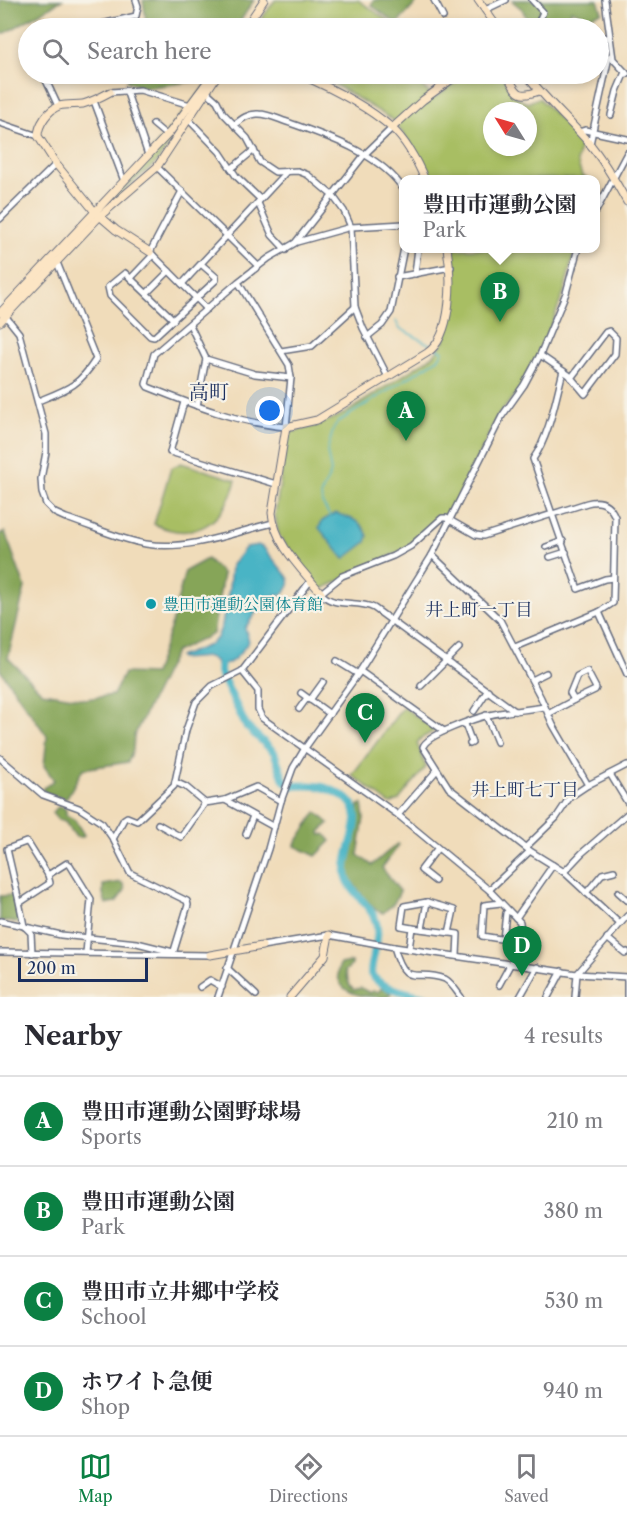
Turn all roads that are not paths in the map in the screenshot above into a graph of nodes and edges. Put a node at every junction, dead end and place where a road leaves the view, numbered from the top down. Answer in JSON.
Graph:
{"nodes":[{"id":1,"x":136,"y":0,"type":"edge"},
{"id":2,"x":264,"y":0,"type":"edge"},
{"id":3,"x":434,"y":0,"type":"edge"},
{"id":4,"x":478,"y":0,"type":"edge"},
{"id":5,"x":506,"y":0,"type":"edge"},
{"id":6,"x":532,"y":0,"type":"edge"},
{"id":7,"x":605,"y":0,"type":"edge"},
{"id":8,"x":485,"y":10,"type":"junction"},
{"id":9,"x":443,"y":17,"type":"dead end"},
{"id":10,"x":128,"y":18,"type":"edge"},
{"id":11,"x":252,"y":18,"type":"edge"},
{"id":12,"x":491,"y":18,"type":"edge"},
{"id":13,"x":540,"y":18,"type":"edge"},
{"id":14,"x":607,"y":18,"type":"edge"},
{"id":15,"x":609,"y":30,"type":"edge"},
{"id":16,"x":610,"y":38,"type":"joint"},
{"id":17,"x":612,"y":55,"type":"junction"},
{"id":18,"x":609,"y":57,"type":"edge"},
{"id":19,"x":626,"y":73,"type":"edge"},
{"id":20,"x":48,"y":84,"type":"edge"},
{"id":21,"x":207,"y":84,"type":"edge"},
{"id":22,"x":211,"y":84,"type":"edge"},
{"id":23,"x":322,"y":84,"type":"edge"},
{"id":24,"x":445,"y":84,"type":"edge"},
{"id":25,"x":512,"y":84,"type":"edge"},
{"id":26,"x":534,"y":84,"type":"edge"},
{"id":27,"x":603,"y":84,"type":"edge"},
{"id":28,"x":126,"y":90,"type":"junction"},
{"id":29,"x":539,"y":91,"type":"junction"},
{"id":30,"x":110,"y":92,"type":"joint"},
{"id":31,"x":207,"y":92,"type":"junction"},
{"id":32,"x":94,"y":101,"type":"junction"},
{"id":33,"x":190,"y":105,"type":"junction"},
{"id":34,"x":58,"y":106,"type":"junction"},
{"id":35,"x":611,"y":115,"type":"dead end"},
{"id":36,"x":189,"y":120,"type":"junction"},
{"id":37,"x":0,"y":123,"type":"edge"},
{"id":38,"x":153,"y":124,"type":"dead end"},
{"id":39,"x":234,"y":125,"type":"junction"},
{"id":40,"x":392,"y":128,"type":"junction"},
{"id":41,"x":579,"y":132,"type":"junction"},
{"id":42,"x":593,"y":132,"type":"junction"},
{"id":43,"x":166,"y":135,"type":"junction"},
{"id":44,"x":38,"y":136,"type":"junction"},
{"id":45,"x":627,"y":139,"type":"edge"},
{"id":46,"x":590,"y":144,"type":"junction"},
{"id":47,"x":254,"y":150,"type":"junction"},
{"id":48,"x":627,"y":153,"type":"edge"},
{"id":49,"x":364,"y":154,"type":"junction"},
{"id":50,"x":148,"y":155,"type":"junction"},
{"id":51,"x":56,"y":164,"type":"junction"},
{"id":52,"x":157,"y":167,"type":"junction"},
{"id":53,"x":231,"y":169,"type":"junction"},
{"id":54,"x":287,"y":171,"type":"junction"},
{"id":55,"x":423,"y":175,"type":"edge"},
{"id":56,"x":615,"y":179,"type":"junction"},
{"id":57,"x":124,"y":181,"type":"junction"},
{"id":58,"x":399,"y":183,"type":"edge"},
{"id":59,"x":182,"y":191,"type":"junction"},
{"id":60,"x":333,"y":196,"type":"junction"},
{"id":61,"x":259,"y":201,"type":"junction"},
{"id":62,"x":627,"y":202,"type":"edge"},
{"id":63,"x":600,"y":204,"type":"edge"},
{"id":64,"x":98,"y":214,"type":"junction"},
{"id":65,"x":0,"y":219,"type":"edge"},
{"id":66,"x":399,"y":224,"type":"edge"},
{"id":67,"x":351,"y":227,"type":"junction"},
{"id":68,"x":227,"y":236,"type":"junction"},
{"id":69,"x":295,"y":243,"type":"junction"},
{"id":70,"x":286,"y":250,"type":"junction"},
{"id":71,"x":151,"y":253,"type":"junction"},
{"id":72,"x":403,"y":253,"type":"edge"},
{"id":73,"x":418,"y":253,"type":"edge"},
{"id":74,"x":448,"y":253,"type":"edge"},
{"id":75,"x":577,"y":253,"type":"edge"},
{"id":76,"x":55,"y":262,"type":"junction"},
{"id":77,"x":201,"y":264,"type":"junction"},
{"id":78,"x":258,"y":266,"type":"junction"},
{"id":79,"x":451,"y":267,"type":"junction"},
{"id":80,"x":169,"y":271,"type":"junction"},
{"id":81,"x":415,"y":274,"type":"junction"},
{"id":82,"x":131,"y":278,"type":"junction"},
{"id":83,"x":397,"y":278,"type":"junction"},
{"id":84,"x":238,"y":282,"type":"junction"},
{"id":85,"x":182,"y":284,"type":"junction"},
{"id":86,"x":147,"y":293,"type":"junction"},
{"id":87,"x":197,"y":299,"type":"junction"},
{"id":88,"x":355,"y":307,"type":"junction"},
{"id":89,"x":207,"y":309,"type":"junction"},
{"id":90,"x":2,"y":312,"type":"edge"},
{"id":91,"x":174,"y":320,"type":"junction"},
{"id":92,"x":0,"y":322,"type":"edge"},
{"id":93,"x":190,"y":325,"type":"junction"},
{"id":94,"x":367,"y":337,"type":"junction"},
{"id":95,"x":281,"y":351,"type":"junction"},
{"id":96,"x":540,"y":355,"type":"junction"},
{"id":97,"x":206,"y":359,"type":"junction"},
{"id":98,"x":563,"y":371,"type":"junction"},
{"id":99,"x":388,"y":377,"type":"junction"},
{"id":100,"x":291,"y":378,"type":"junction"},
{"id":101,"x":571,"y":378,"type":"junction"},
{"id":102,"x":38,"y":401,"type":"junction"},
{"id":103,"x":184,"y":402,"type":"junction"},
{"id":104,"x":197,"y":406,"type":"junction"},
{"id":105,"x":286,"y":427,"type":"junction"},
{"id":106,"x":276,"y":484,"type":"junction"},
{"id":107,"x":554,"y":514,"type":"junction"},
{"id":108,"x":449,"y":520,"type":"junction"},
{"id":109,"x":273,"y":523,"type":"junction"},
{"id":110,"x":562,"y":541,"type":"junction"},
{"id":111,"x":546,"y":547,"type":"dead end"},
{"id":112,"x":566,"y":552,"type":"junction"},
{"id":113,"x":432,"y":555,"type":"junction"},
{"id":114,"x":550,"y":557,"type":"dead end"},
{"id":115,"x":613,"y":578,"type":"junction"},
{"id":116,"x":311,"y":580,"type":"junction"},
{"id":117,"x":321,"y":593,"type":"junction"},
{"id":118,"x":599,"y":612,"type":"junction"},
{"id":119,"x":391,"y":619,"type":"junction"},
{"id":120,"x":515,"y":647,"type":"junction"},
{"id":121,"x":459,"y":648,"type":"dead end"},
{"id":122,"x":447,"y":660,"type":"junction"},
{"id":123,"x":337,"y":661,"type":"dead end"},
{"id":124,"x":242,"y":671,"type":"junction"},
{"id":125,"x":359,"y":673,"type":"junction"},
{"id":126,"x":546,"y":673,"type":"dead end"},
{"id":127,"x":627,"y":674,"type":"edge"},
{"id":128,"x":532,"y":680,"type":"junction"},
{"id":129,"x":323,"y":682,"type":"dead end"},
{"id":130,"x":421,"y":686,"type":"dead end"},
{"id":131,"x":488,"y":690,"type":"junction"},
{"id":132,"x":301,"y":693,"type":"dead end"},
{"id":133,"x":309,"y":699,"type":"junction"},
{"id":134,"x":574,"y":700,"type":"junction"},
{"id":135,"x":545,"y":707,"type":"junction"},
{"id":136,"x":299,"y":709,"type":"dead end"},
{"id":137,"x":474,"y":711,"type":"dead end"},
{"id":138,"x":515,"y":711,"type":"junction"},
{"id":139,"x":330,"y":714,"type":"junction"},
{"id":140,"x":548,"y":714,"type":"junction"},
{"id":141,"x":486,"y":715,"type":"junction"},
{"id":142,"x":465,"y":724,"type":"junction"},
{"id":143,"x":444,"y":731,"type":"junction"},
{"id":144,"x":496,"y":742,"type":"dead end"},
{"id":145,"x":470,"y":744,"type":"dead end"},
{"id":146,"x":305,"y":748,"type":"junction"},
{"id":147,"x":0,"y":758,"type":"edge"},
{"id":148,"x":627,"y":765,"type":"edge"},
{"id":149,"x":436,"y":770,"type":"junction"},
{"id":150,"x":610,"y":774,"type":"junction"},
{"id":151,"x":175,"y":782,"type":"junction"},
{"id":152,"x":588,"y":785,"type":"junction"},
{"id":153,"x":225,"y":800,"type":"junction"},
{"id":154,"x":280,"y":801,"type":"junction"},
{"id":155,"x":627,"y":802,"type":"edge"},
{"id":156,"x":205,"y":803,"type":"junction"},
{"id":157,"x":627,"y":814,"type":"edge"},
{"id":158,"x":398,"y":815,"type":"junction"},
{"id":159,"x":253,"y":816,"type":"junction"},
{"id":160,"x":158,"y":824,"type":"dead end"},
{"id":161,"x":274,"y":828,"type":"junction"},
{"id":162,"x":246,"y":834,"type":"dead end"},
{"id":163,"x":113,"y":839,"type":"junction"},
{"id":164,"x":437,"y":849,"type":"junction"},
{"id":165,"x":528,"y":849,"type":"junction"},
{"id":166,"x":553,"y":865,"type":"junction"},
{"id":167,"x":614,"y":870,"type":"dead end"},
{"id":168,"x":564,"y":873,"type":"junction"},
{"id":169,"x":48,"y":875,"type":"junction"},
{"id":170,"x":435,"y":881,"type":"dead end"},
{"id":171,"x":489,"y":890,"type":"junction"},
{"id":172,"x":618,"y":892,"type":"dead end"},
{"id":173,"x":586,"y":893,"type":"junction"},
{"id":174,"x":627,"y":900,"type":"edge"},
{"id":175,"x":21,"y":902,"type":"junction"},
{"id":176,"x":426,"y":902,"type":"junction"},
{"id":177,"x":501,"y":903,"type":"junction"},
{"id":178,"x":509,"y":911,"type":"junction"},
{"id":179,"x":627,"y":916,"type":"edge"},
{"id":180,"x":516,"y":918,"type":"junction"},
{"id":181,"x":0,"y":921,"type":"edge"},
{"id":182,"x":620,"y":924,"type":"junction"},
{"id":183,"x":25,"y":926,"type":"junction"},
{"id":184,"x":412,"y":928,"type":"junction"},
{"id":185,"x":422,"y":929,"type":"junction"},
{"id":186,"x":449,"y":933,"type":"junction"},
{"id":187,"x":329,"y":935,"type":"junction"},
{"id":188,"x":607,"y":938,"type":"junction"},
{"id":189,"x":88,"y":939,"type":"junction"},
{"id":190,"x":503,"y":939,"type":"junction"},
{"id":191,"x":519,"y":942,"type":"junction"},
{"id":192,"x":262,"y":946,"type":"joint"},
{"id":193,"x":394,"y":947,"type":"junction"},
{"id":194,"x":409,"y":949,"type":"junction"},
{"id":195,"x":234,"y":951,"type":"junction"},
{"id":196,"x":0,"y":952,"type":"edge"},
{"id":197,"x":627,"y":952,"type":"edge"},
{"id":198,"x":32,"y":953,"type":"junction"},
{"id":199,"x":86,"y":953,"type":"junction"},
{"id":200,"x":173,"y":953,"type":"junction"},
{"id":201,"x":210,"y":955,"type":"joint"},
{"id":202,"x":457,"y":956,"type":"junction"},
{"id":203,"x":513,"y":964,"type":"junction"},
{"id":204,"x":537,"y":967,"type":"junction"},
{"id":205,"x":227,"y":968,"type":"junction"},
{"id":206,"x":562,"y":971,"type":"junction"},
{"id":207,"x":577,"y":974,"type":"junction"},
{"id":208,"x":627,"y":977,"type":"edge"},
{"id":209,"x":499,"y":985,"type":"dead end"},
{"id":210,"x":200,"y":987,"type":"dead end"},
{"id":211,"x":222,"y":987,"type":"junction"},
{"id":212,"x":256,"y":995,"type":"dead end"},
{"id":213,"x":218,"y":997,"type":"edge"},
{"id":214,"x":290,"y":997,"type":"edge"},
{"id":215,"x":461,"y":997,"type":"edge"},
{"id":216,"x":520,"y":997,"type":"edge"},
{"id":217,"x":548,"y":997,"type":"edge"},
{"id":218,"x":575,"y":997,"type":"edge"},
{"id":219,"x":627,"y":997,"type":"edge"}],
"edges":[{"from":1,"to":10,"type":"street"},
{"from":2,"to":11,"type":"street"},
{"from":3,"to":9,"type":"street"},
{"from":4,"to":8,"type":"street"},
{"from":5,"to":8,"type":"street"},
{"from":6,"to":13,"type":"street"},
{"from":7,"to":14,"type":"street"},
{"from":8,"to":12,"type":"street"},
{"from":15,"to":16,"type":"street"},
{"from":16,"to":17,"type":"street"},
{"from":17,"to":18,"type":"street"},
{"from":17,"to":19,"type":"street"},
{"from":19,"to":35,"type":"street"},
{"from":20,"to":34,"type":"street"},
{"from":21,"to":33,"type":"street"},
{"from":22,"to":31,"type":"street"},
{"from":23,"to":40,"type":"street"},
{"from":24,"to":40,"type":"street"},
{"from":25,"to":29,"type":"street"},
{"from":26,"to":29,"type":"street"},
{"from":27,"to":42,"type":"street"},
{"from":28,"to":30,"type":"street"},
{"from":28,"to":33,"type":"street"},
{"from":28,"to":50,"type":"street"},
{"from":29,"to":41,"type":"street"},
{"from":30,"to":32,"type":"street"},
{"from":31,"to":36,"type":"street"},
{"from":31,"to":39,"type":"street"},
{"from":32,"to":34,"type":"street"},
{"from":32,"to":57,"type":"street"},
{"from":33,"to":43,"type":"street"},
{"from":34,"to":44,"type":"street"},
{"from":36,"to":52,"type":"street"},
{"from":36,"to":53,"type":"street"},
{"from":37,"to":44,"type":"street"},
{"from":38,"to":43,"type":"street"},
{"from":39,"to":47,"type":"street"},
{"from":39,"to":49,"type":"street"},
{"from":40,"to":49,"type":"street"},
{"from":40,"to":55,"type":"street"},
{"from":41,"to":42,"type":"street"},
{"from":41,"to":46,"type":"street"},
{"from":42,"to":45,"type":"street"},
{"from":42,"to":46,"type":"street"},
{"from":43,"to":50,"type":"street"},
{"from":44,"to":51,"type":"street"},
{"from":46,"to":56,"type":"street"},
{"from":47,"to":53,"type":"street"},
{"from":47,"to":54,"type":"street"},
{"from":48,"to":56,"type":"street"},
{"from":49,"to":58,"type":"street"},
{"from":49,"to":60,"type":"street"},
{"from":50,"to":57,"type":"street"},
{"from":51,"to":64,"type":"street"},
{"from":51,"to":65,"type":"street"},
{"from":52,"to":59,"type":"street"},
{"from":52,"to":64,"type":"street"},
{"from":53,"to":61,"type":"street"},
{"from":54,"to":60,"type":"street"},
{"from":54,"to":61,"type":"street"},
{"from":56,"to":62,"type":"street"},
{"from":56,"to":63,"type":"street"},
{"from":57,"to":64,"type":"street"},
{"from":59,"to":68,"type":"street"},
{"from":59,"to":71,"type":"street"},
{"from":60,"to":67,"type":"street"},
{"from":60,"to":69,"type":"street"},
{"from":61,"to":68,"type":"street"},
{"from":61,"to":70,"type":"street"},
{"from":64,"to":71,"type":"street"},
{"from":64,"to":76,"type":"street"},
{"from":64,"to":90,"type":"street"},
{"from":66,"to":67,"type":"street"},
{"from":67,"to":69,"type":"street"},
{"from":67,"to":88,"type":"street"},
{"from":68,"to":77,"type":"street"},
{"from":68,"to":78,"type":"street"},
{"from":69,"to":70,"type":"street"},
{"from":70,"to":78,"type":"street"},
{"from":71,"to":80,"type":"street"},
{"from":71,"to":82,"type":"street"},
{"from":72,"to":83,"type":"street"},
{"from":73,"to":81,"type":"street"},
{"from":74,"to":79,"type":"street"},
{"from":75,"to":96,"type":"street"},
{"from":76,"to":90,"type":"street"},
{"from":76,"to":102,"type":"street"},
{"from":77,"to":85,"type":"street"},
{"from":77,"to":87,"type":"street"},
{"from":78,"to":84,"type":"street"},
{"from":79,"to":81,"type":"street"},
{"from":79,"to":99,"type":"street"},
{"from":80,"to":85,"type":"street"},
{"from":80,"to":86,"type":"street"},
{"from":81,"to":83,"type":"street"},
{"from":82,"to":86,"type":"street"},
{"from":82,"to":91,"type":"street"},
{"from":83,"to":94,"type":"street"},
{"from":84,"to":89,"type":"street"},
{"from":84,"to":95,"type":"street"},
{"from":85,"to":87,"type":"street"},
{"from":86,"to":91,"type":"street"},
{"from":87,"to":89,"type":"street"},
{"from":87,"to":91,"type":"street"},
{"from":88,"to":94,"type":"street"},
{"from":88,"to":95,"type":"street"},
{"from":89,"to":93,"type":"street"},
{"from":90,"to":92,"type":"street"},
{"from":90,"to":102,"type":"street"},
{"from":93,"to":97,"type":"street"},
{"from":93,"to":103,"type":"street"},
{"from":94,"to":99,"type":"street"},
{"from":95,"to":100,"type":"street"},
{"from":96,"to":98,"type":"street"},
{"from":96,"to":108,"type":"street"},
{"from":97,"to":100,"type":"street"},
{"from":97,"to":104,"type":"street"},
{"from":98,"to":101,"type":"street"},
{"from":98,"to":107,"type":"street"},
{"from":99,"to":105,"type":"street"},
{"from":100,"to":105,"type":"street"},
{"from":101,"to":101,"type":"street"},
{"from":102,"to":109,"type":"street"},
{"from":103,"to":104,"type":"street"},
{"from":103,"to":106,"type":"street"},
{"from":104,"to":105,"type":"street"},
{"from":105,"to":106,"type":"street"},
{"from":106,"to":109,"type":"street"},
{"from":107,"to":108,"type":"street"},
{"from":107,"to":110,"type":"street"},
{"from":107,"to":115,"type":"street"},
{"from":108,"to":113,"type":"street"},
{"from":108,"to":117,"type":"street"},
{"from":109,"to":116,"type":"street"},
{"from":110,"to":111,"type":"street"},
{"from":110,"to":112,"type":"street"},
{"from":112,"to":114,"type":"street"},
{"from":112,"to":115,"type":"street"},
{"from":113,"to":119,"type":"street"},
{"from":113,"to":120,"type":"street"},
{"from":115,"to":118,"type":"street"},
{"from":116,"to":117,"type":"street"},
{"from":116,"to":124,"type":"street"},
{"from":117,"to":119,"type":"street"},
{"from":118,"to":120,"type":"street"},
{"from":118,"to":127,"type":"street"},
{"from":119,"to":122,"type":"street"},
{"from":119,"to":125,"type":"street"},
{"from":120,"to":128,"type":"street"},
{"from":121,"to":122,"type":"street"},
{"from":122,"to":130,"type":"street"},
{"from":122,"to":131,"type":"street"},
{"from":123,"to":125,"type":"street"},
{"from":124,"to":146,"type":"street"},
{"from":124,"to":151,"type":"street"},
{"from":125,"to":139,"type":"street"},
{"from":125,"to":143,"type":"street"},
{"from":126,"to":128,"type":"street"},
{"from":128,"to":135,"type":"street"},
{"from":129,"to":133,"type":"street"},
{"from":131,"to":137,"type":"street"},
{"from":131,"to":138,"type":"street"},
{"from":132,"to":133,"type":"street"},
{"from":133,"to":136,"type":"street"},
{"from":133,"to":139,"type":"street"},
{"from":134,"to":134,"type":"street"},
{"from":134,"to":140,"type":"street"},
{"from":135,"to":138,"type":"street"},
{"from":135,"to":140,"type":"street"},
{"from":138,"to":141,"type":"street"},
{"from":139,"to":146,"type":"street"},
{"from":140,"to":152,"type":"street"},
{"from":141,"to":142,"type":"street"},
{"from":141,"to":144,"type":"street"},
{"from":142,"to":143,"type":"street"},
{"from":142,"to":145,"type":"street"},
{"from":143,"to":149,"type":"street"},
{"from":146,"to":154,"type":"street"},
{"from":146,"to":158,"type":"street"},
{"from":147,"to":163,"type":"street"},
{"from":148,"to":150,"type":"street"},
{"from":149,"to":158,"type":"street"},
{"from":149,"to":165,"type":"street"},
{"from":150,"to":152,"type":"street"},
{"from":150,"to":155,"type":"street"},
{"from":151,"to":156,"type":"street"},
{"from":151,"to":163,"type":"street"},
{"from":152,"to":165,"type":"street"},
{"from":153,"to":154,"type":"street"},
{"from":153,"to":156,"type":"street"},
{"from":153,"to":159,"type":"street"},
{"from":154,"to":161,"type":"street"},
{"from":156,"to":160,"type":"street"},
{"from":157,"to":168,"type":"street"},
{"from":158,"to":164,"type":"street"},
{"from":159,"to":161,"type":"street"},
{"from":159,"to":162,"type":"street"},
{"from":161,"to":195,"type":"street"},
{"from":163,"to":200,"type":"street"},
{"from":164,"to":170,"type":"street"},
{"from":164,"to":171,"type":"street"},
{"from":165,"to":166,"type":"street"},
{"from":165,"to":171,"type":"street"},
{"from":166,"to":168,"type":"street"},
{"from":166,"to":180,"type":"street"},
{"from":167,"to":173,"type":"street"},
{"from":168,"to":173,"type":"street"},
{"from":169,"to":175,"type":"street"},
{"from":169,"to":175,"type":"street"},
{"from":169,"to":189,"type":"street"},
{"from":171,"to":177,"type":"street"},
{"from":172,"to":174,"type":"street"},
{"from":173,"to":182,"type":"street"},
{"from":175,"to":183,"type":"street"},
{"from":176,"to":184,"type":"street"},
{"from":176,"to":185,"type":"street"},
{"from":176,"to":186,"type":"street"},
{"from":177,"to":178,"type":"street"},
{"from":177,"to":190,"type":"street"},
{"from":178,"to":180,"type":"street"},
{"from":178,"to":190,"type":"street"},
{"from":179,"to":182,"type":"street"},
{"from":180,"to":191,"type":"street"},
{"from":181,"to":183,"type":"street"},
{"from":182,"to":188,"type":"street"},
{"from":183,"to":189,"type":"street"},
{"from":183,"to":198,"type":"street"},
{"from":184,"to":185,"type":"street"},
{"from":184,"to":194,"type":"street"},
{"from":185,"to":186,"type":"street"},
{"from":186,"to":202,"type":"street"},
{"from":187,"to":192,"type":"street"},
{"from":187,"to":193,"type":"street"},
{"from":187,"to":214,"type":"street"},
{"from":188,"to":197,"type":"street"},
{"from":188,"to":207,"type":"street"},
{"from":189,"to":199,"type":"street"},
{"from":189,"to":200,"type":"street"},
{"from":190,"to":191,"type":"street"},
{"from":191,"to":203,"type":"street"},
{"from":192,"to":195,"type":"street"},
{"from":193,"to":194,"type":"street"},
{"from":193,"to":215,"type":"street"},
{"from":194,"to":202,"type":"street"},
{"from":195,"to":201,"type":"street"},
{"from":195,"to":205,"type":"street"},
{"from":196,"to":198,"type":"street"},
{"from":198,"to":199,"type":"street"},
{"from":199,"to":200,"type":"street"},
{"from":200,"to":201,"type":"street"},
{"from":202,"to":203,"type":"street"},
{"from":203,"to":204,"type":"street"},
{"from":203,"to":209,"type":"street"},
{"from":204,"to":206,"type":"street"},
{"from":204,"to":216,"type":"street"},
{"from":205,"to":211,"type":"street"},
{"from":205,"to":212,"type":"street"},
{"from":206,"to":207,"type":"street"},
{"from":206,"to":217,"type":"street"},
{"from":207,"to":208,"type":"street"},
{"from":207,"to":218,"type":"street"},
{"from":208,"to":219,"type":"street"},
{"from":210,"to":211,"type":"street"},
{"from":211,"to":213,"type":"street"}]}
